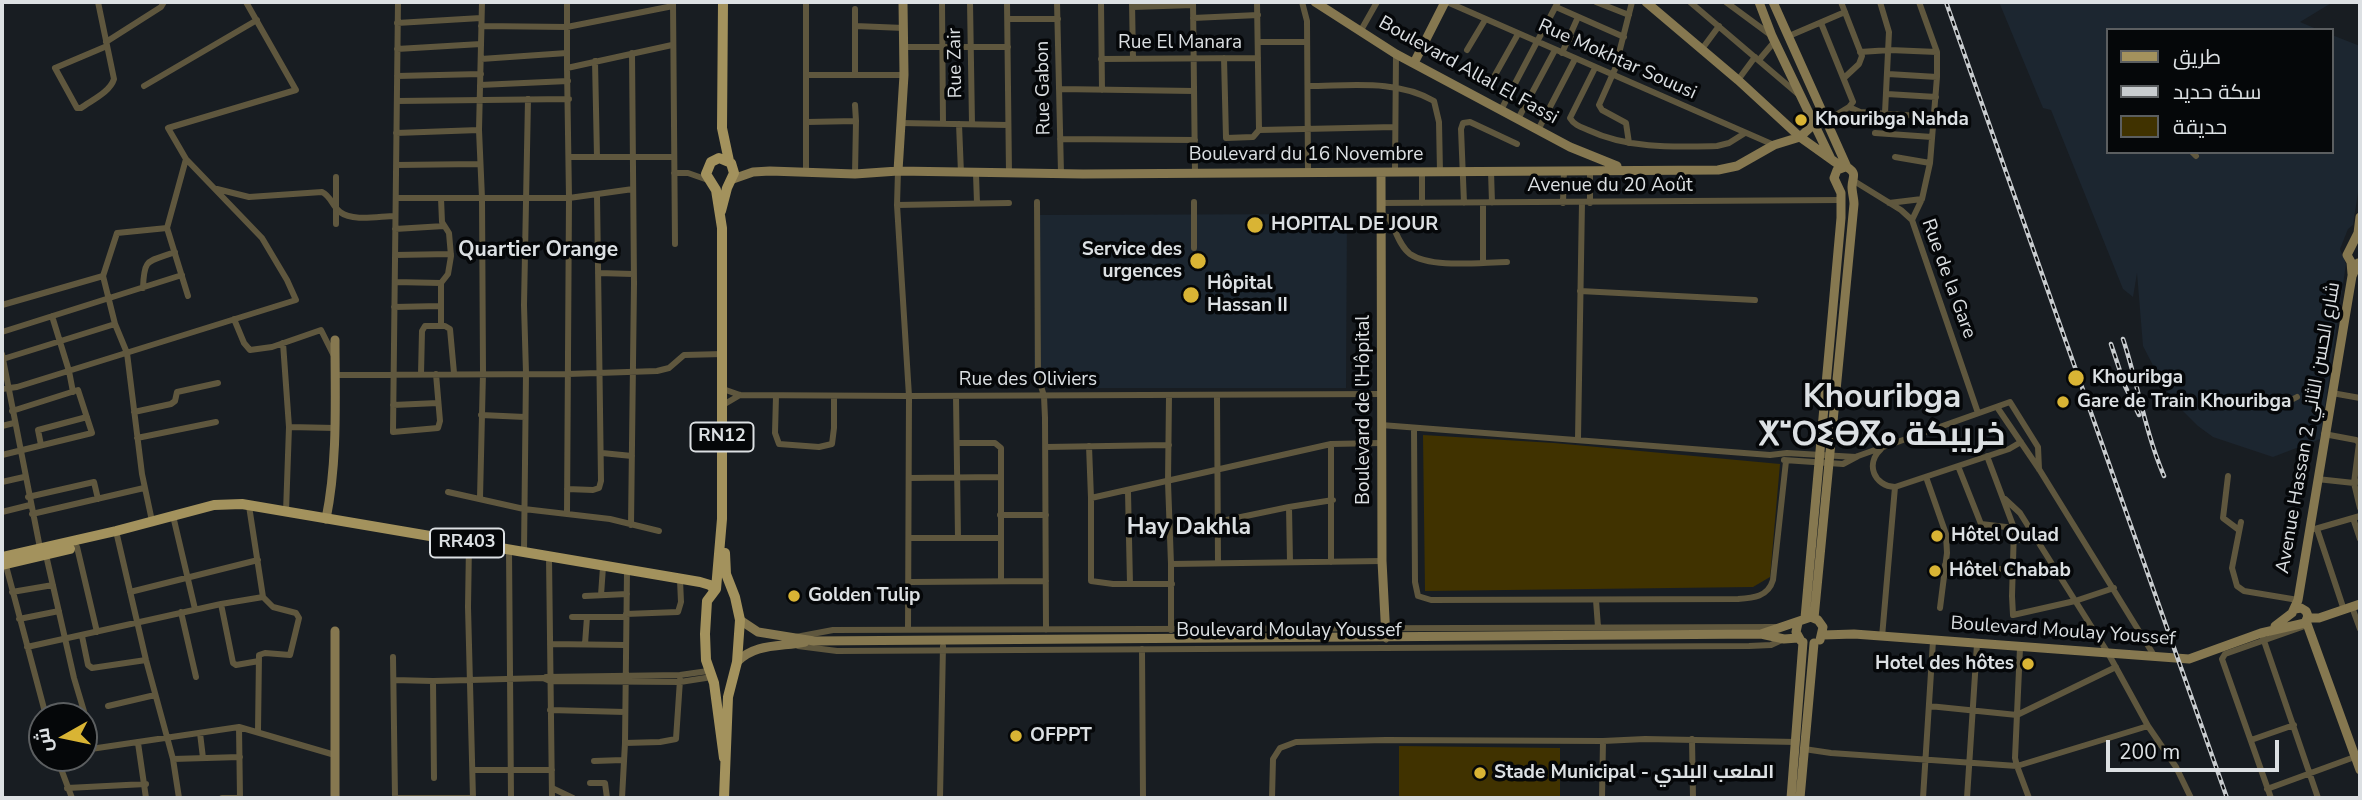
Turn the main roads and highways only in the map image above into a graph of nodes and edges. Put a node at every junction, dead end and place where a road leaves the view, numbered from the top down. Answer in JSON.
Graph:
{"nodes":[{"id":1,"x":723,"y":2,"type":"edge"},
{"id":2,"x":903,"y":2,"type":"edge"},
{"id":3,"x":1446,"y":2,"type":"edge"},
{"id":4,"x":1646,"y":2,"type":"edge"},
{"id":5,"x":1759,"y":2,"type":"edge"},
{"id":6,"x":1773,"y":2,"type":"edge"},
{"id":7,"x":1319,"y":4,"type":"edge"},
{"id":8,"x":1414,"y":63,"type":"junction"},
{"id":9,"x":1814,"y":124,"type":"junction"},
{"id":10,"x":722,"y":134,"type":"junction"},
{"id":11,"x":1800,"y":137,"type":"junction"},
{"id":12,"x":1571,"y":149,"type":"junction"},
{"id":13,"x":1588,"y":156,"type":"junction"},
{"id":14,"x":710,"y":163,"type":"junction"},
{"id":15,"x":731,"y":164,"type":"junction"},
{"id":16,"x":1840,"y":167,"type":"junction"},
{"id":17,"x":1627,"y":169,"type":"junction"},
{"id":18,"x":1564,"y":170,"type":"junction"},
{"id":19,"x":1587,"y":170,"type":"junction"},
{"id":20,"x":898,"y":171,"type":"junction"},
{"id":21,"x":753,"y":172,"type":"junction"},
{"id":22,"x":1381,"y":173,"type":"junction"},
{"id":23,"x":731,"y":181,"type":"junction"},
{"id":24,"x":711,"y":182,"type":"junction"},
{"id":25,"x":1853,"y":183,"type":"junction"},
{"id":26,"x":1838,"y":185,"type":"junction"},
{"id":27,"x":721,"y":211,"type":"junction"},
{"id":28,"x":2360,"y":217,"type":"edge"},
{"id":29,"x":2357,"y":248,"type":"edge"},
{"id":30,"x":2357,"y":262,"type":"edge"},
{"id":31,"x":335,"y":340,"type":"dead end"},
{"id":32,"x":1824,"y":460,"type":"junction"},
{"id":33,"x":245,"y":505,"type":"junction"},
{"id":34,"x":326,"y":519,"type":"junction"},
{"id":35,"x":722,"y":519,"type":"junction"},
{"id":36,"x":116,"y":534,"type":"junction"},
{"id":37,"x":43,"y":552,"type":"junction"},
{"id":38,"x":3,"y":561,"type":"edge"},
{"id":39,"x":686,"y":581,"type":"junction"},
{"id":40,"x":716,"y":589,"type":"junction"},
{"id":41,"x":732,"y":591,"type":"junction"},
{"id":42,"x":707,"y":601,"type":"junction"},
{"id":43,"x":2352,"y":607,"type":"edge"},
{"id":44,"x":2302,"y":615,"type":"junction"},
{"id":45,"x":740,"y":620,"type":"junction"},
{"id":46,"x":1810,"y":621,"type":"junction"},
{"id":47,"x":335,"y":631,"type":"dead end"},
{"id":48,"x":1762,"y":634,"type":"junction"},
{"id":49,"x":1854,"y":634,"type":"junction"},
{"id":50,"x":1823,"y":635,"type":"junction"},
{"id":51,"x":1385,"y":638,"type":"junction"},
{"id":52,"x":1800,"y":640,"type":"junction"},
{"id":53,"x":794,"y":641,"type":"junction"},
{"id":54,"x":1814,"y":643,"type":"junction"},
{"id":55,"x":737,"y":662,"type":"junction"},
{"id":56,"x":711,"y":675,"type":"junction"},
{"id":57,"x":732,"y":677,"type":"junction"},
{"id":58,"x":2358,"y":756,"type":"edge"},
{"id":59,"x":724,"y":758,"type":"junction"},
{"id":60,"x":2360,"y":770,"type":"edge"},
{"id":61,"x":335,"y":798,"type":"edge"},
{"id":62,"x":724,"y":798,"type":"edge"},
{"id":63,"x":1791,"y":798,"type":"edge"},
{"id":64,"x":1800,"y":798,"type":"edge"}],
"edges":[{"from":1,"to":10,"type":"main road","number":"RN12"},
{"from":2,"to":20,"type":"main road"},
{"from":3,"to":8,"type":"main road"},
{"from":4,"to":11,"type":"main road"},
{"from":5,"to":9,"type":"main road"},
{"from":6,"to":16,"type":"main road"},
{"from":7,"to":8,"type":"main road","name":"Boulevard Allal El Fassi"},
{"from":8,"to":12,"type":"main road","name":"Boulevard Allal El Fassi"},
{"from":9,"to":11,"type":"main road"},
{"from":9,"to":16,"type":"main road"},
{"from":10,"to":14,"type":"main road","number":"RN12"},
{"from":10,"to":15,"type":"main road","number":"RN12"},
{"from":11,"to":16,"type":"main road"},
{"from":11,"to":17,"type":"main road","name":"Boulevard du 16 Novembre"},
{"from":12,"to":13,"type":"main road","name":"Boulevard Allal El Fassi"},
{"from":12,"to":18,"type":"main road"},
{"from":12,"to":19,"type":"main road"},
{"from":13,"to":17,"type":"main road","name":"Boulevard Allal El Fassi"},
{"from":13,"to":19,"type":"main road"},
{"from":14,"to":15,"type":"main road"},
{"from":14,"to":24,"type":"main road","number":"RN12"},
{"from":15,"to":21,"type":"main road","name":"Boulevard du 16 Novembre"},
{"from":15,"to":23,"type":"main road","number":"RN12"},
{"from":16,"to":25,"type":"main road"},
{"from":16,"to":26,"type":"main road"},
{"from":17,"to":19,"type":"main road","name":"Boulevard du 16 Novembre"},
{"from":18,"to":19,"type":"main road","name":"Boulevard du 16 Novembre"},
{"from":18,"to":22,"type":"main road","name":"Boulevard du 16 Novembre"},
{"from":20,"to":21,"type":"main road","name":"Boulevard du 16 Novembre"},
{"from":20,"to":22,"type":"main road","name":"Boulevard du 16 Novembre"},
{"from":21,"to":23,"type":"main road","name":"Boulevard du 16 Novembre"},
{"from":22,"to":51,"type":"main road","name":"Boulevard de l'Hôpital"},
{"from":23,"to":24,"type":"main road"},
{"from":23,"to":27,"type":"main road","number":"RN12"},
{"from":24,"to":27,"type":"main road","number":"RN12"},
{"from":25,"to":26,"type":"main road"},
{"from":25,"to":32,"type":"main road"},
{"from":26,"to":32,"type":"main road"},
{"from":27,"to":35,"type":"main road","number":"RN12"},
{"from":28,"to":29,"type":"main road"},
{"from":29,"to":30,"type":"main road","name":"Avenue Hassan 2 شارع الحسن الثاني"},
{"from":30,"to":44,"type":"main road","name":"Avenue Hassan 2 شارع الحسن الثاني"},
{"from":31,"to":34,"type":"main road"},
{"from":32,"to":46,"type":"main road"},
{"from":33,"to":34,"type":"main road","number":"RR403"},
{"from":33,"to":36,"type":"main road","number":"RR403"},
{"from":33,"to":36,"type":"main road","number":"RR403"},
{"from":34,"to":39,"type":"main road","number":"RR403"},
{"from":35,"to":40,"type":"main road","number":"RN12"},
{"from":35,"to":41,"type":"main road","number":"RN12"},
{"from":36,"to":37,"type":"main road","number":"RR403"},
{"from":36,"to":37,"type":"main road","number":"RR403"},
{"from":37,"to":38,"type":"main road","number":"RR403"},
{"from":39,"to":40,"type":"main road","number":"RR403"},
{"from":39,"to":42,"type":"main road"},
{"from":40,"to":41,"type":"main road"},
{"from":40,"to":42,"type":"main road"},
{"from":41,"to":45,"type":"main road","number":"RN12"},
{"from":42,"to":56,"type":"main road","number":"RN12"},
{"from":43,"to":44,"type":"main road"},
{"from":44,"to":49,"type":"main road","name":"Boulevard Moulay Youssef"},
{"from":44,"to":58,"type":"main road"},
{"from":45,"to":53,"type":"main road"},
{"from":45,"to":55,"type":"main road","number":"RN12"},
{"from":46,"to":48,"type":"main road","name":"Boulevard Moulay Youssef"},
{"from":46,"to":49,"type":"main road","name":"Boulevard Moulay Youssef"},
{"from":46,"to":50,"type":"main road"},
{"from":46,"to":52,"type":"main road"},
{"from":47,"to":61,"type":"main road"},
{"from":48,"to":51,"type":"main road","name":"Boulevard Moulay Youssef"},
{"from":48,"to":52,"type":"main road","name":"Boulevard Moulay Youssef"},
{"from":49,"to":50,"type":"main road","name":"Boulevard Moulay Youssef"},
{"from":50,"to":54,"type":"main road"},
{"from":51,"to":53,"type":"main road","name":"Boulevard Moulay Youssef"},
{"from":52,"to":54,"type":"main road","name":"Boulevard Moulay Youssef"},
{"from":52,"to":63,"type":"main road"},
{"from":53,"to":55,"type":"main road"},
{"from":54,"to":64,"type":"main road"},
{"from":55,"to":57,"type":"main road","number":"RN12"},
{"from":56,"to":57,"type":"main road"},
{"from":56,"to":59,"type":"main road","number":"RN12"},
{"from":57,"to":59,"type":"main road","number":"RN12"},
{"from":58,"to":60,"type":"main road"},
{"from":59,"to":62,"type":"main road","number":"RN12"}]}
